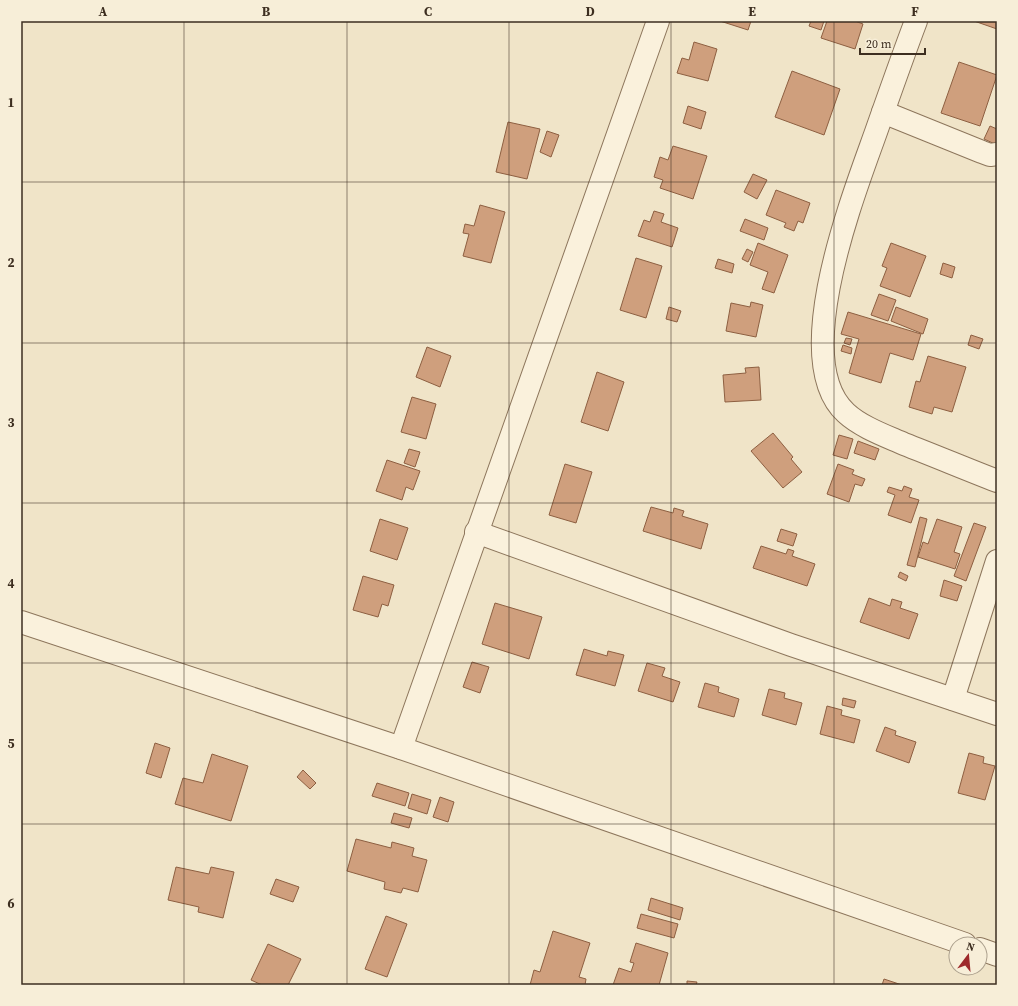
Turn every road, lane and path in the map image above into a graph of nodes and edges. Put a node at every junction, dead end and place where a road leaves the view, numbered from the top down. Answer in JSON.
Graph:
{"nodes":[{"id":1,"x":658,"y":21,"type":"edge"},
{"id":2,"x":916,"y":21,"type":"edge"},
{"id":3,"x":883,"y":112,"type":"junction"},
{"id":4,"x":997,"y":154,"type":"edge"},
{"id":5,"x":997,"y":481,"type":"edge"},
{"id":6,"x":476,"y":532,"type":"junction"},
{"id":7,"x":997,"y":561,"type":"edge"},
{"id":8,"x":21,"y":622,"type":"edge"},
{"id":9,"x":953,"y":699,"type":"junction"},
{"id":10,"x":997,"y":714,"type":"edge"},
{"id":11,"x":401,"y":748,"type":"junction"},
{"id":12,"x":948,"y":938,"type":"edge"}],
"edges":[{"from":1,"to":6,"type":"street"},
{"from":2,"to":3,"type":"street"},
{"from":3,"to":4,"type":"street"},
{"from":3,"to":5,"type":"street"},
{"from":6,"to":9,"type":"street"},
{"from":6,"to":11,"type":"street"},
{"from":7,"to":9,"type":"street"},
{"from":8,"to":11,"type":"street"},
{"from":9,"to":10,"type":"street"},
{"from":11,"to":12,"type":"street"}]}
